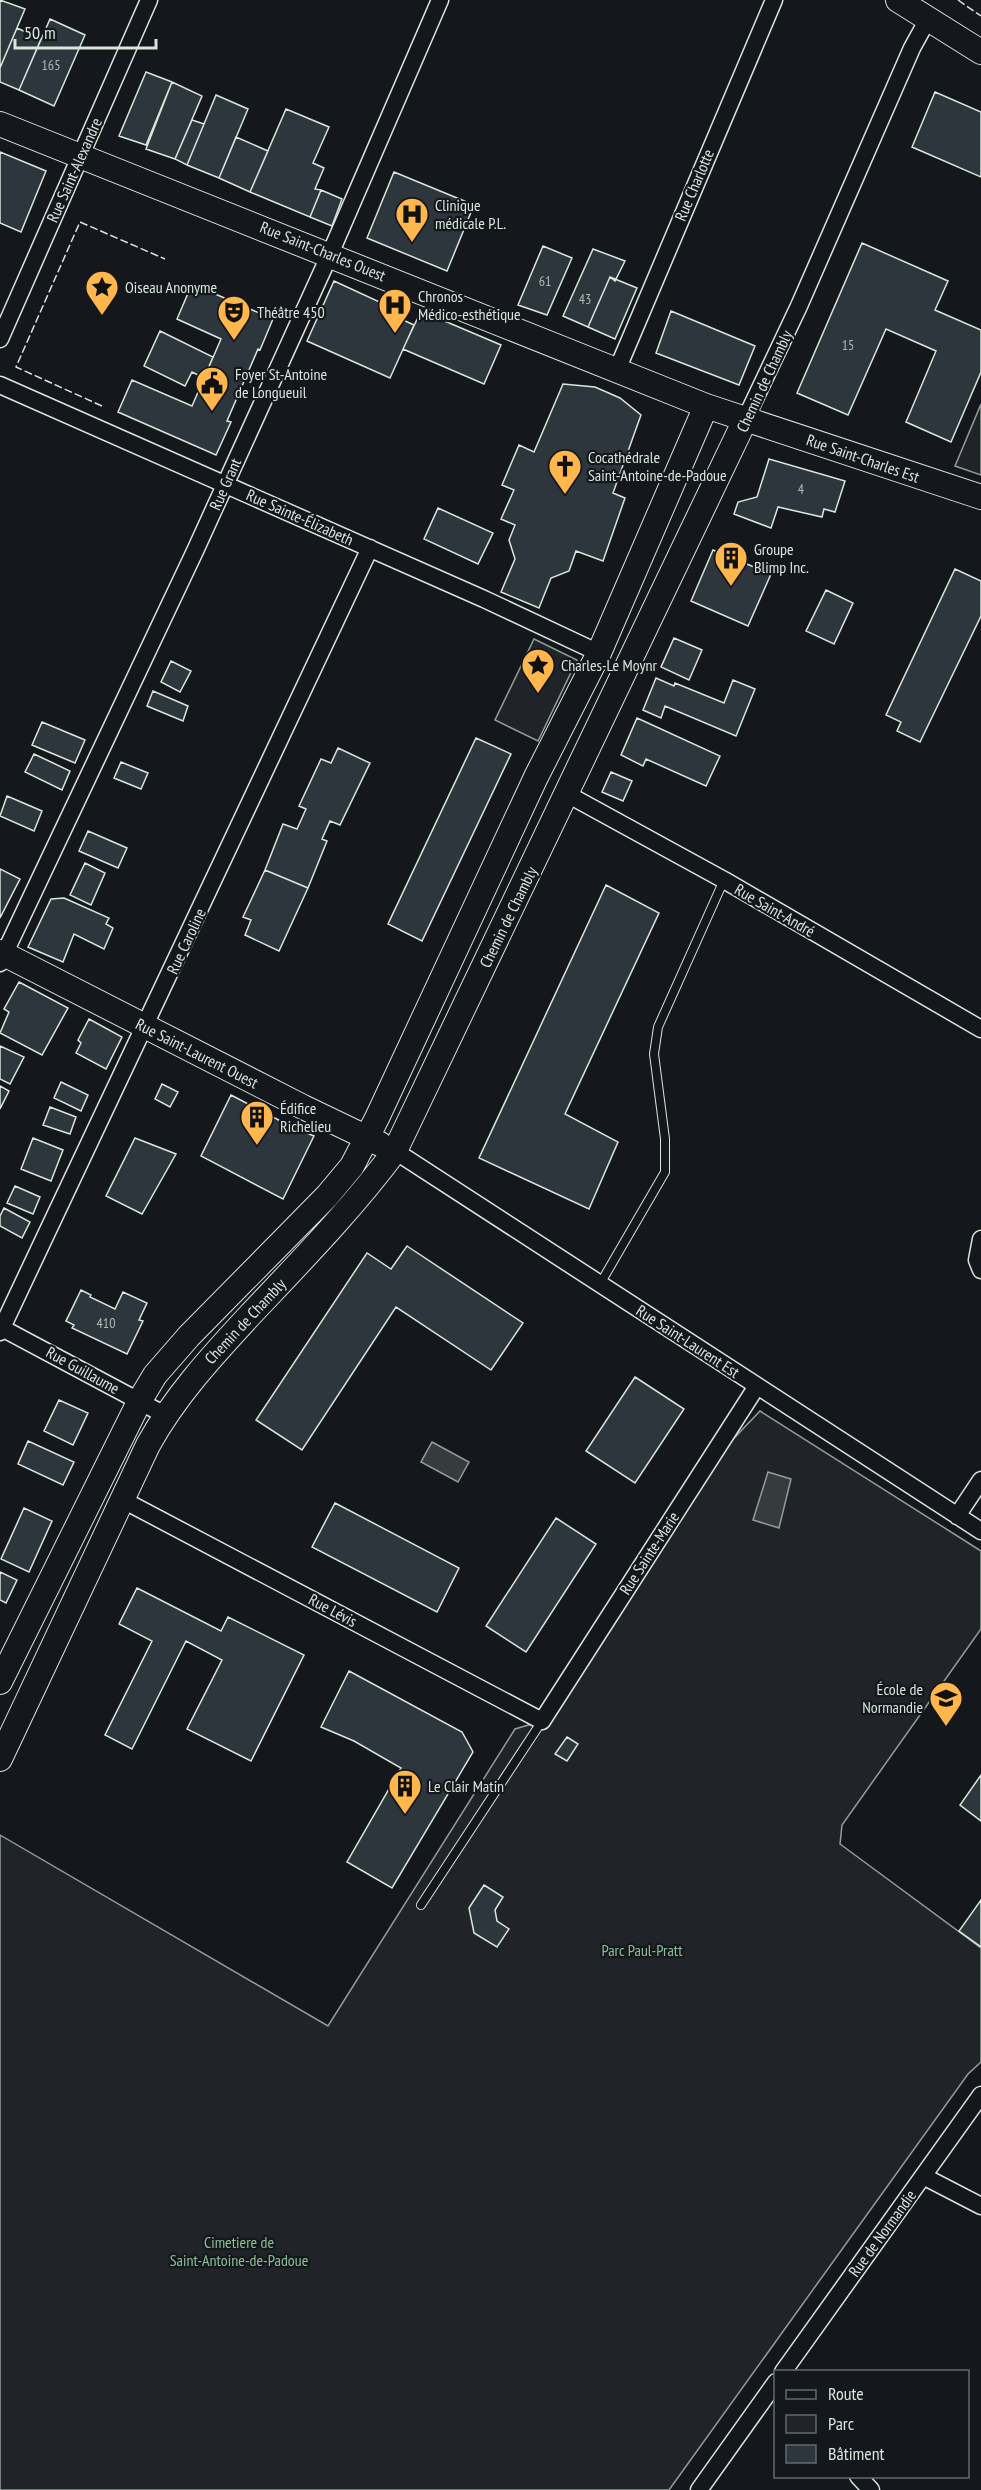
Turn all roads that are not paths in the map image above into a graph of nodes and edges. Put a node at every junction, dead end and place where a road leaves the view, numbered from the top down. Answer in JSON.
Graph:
{"nodes":[{"id":1,"x":149,"y":0,"type":"edge"},
{"id":2,"x":441,"y":0,"type":"edge"},
{"id":3,"x":774,"y":0,"type":"edge"},
{"id":4,"x":898,"y":0,"type":"edge"},
{"id":5,"x":928,"y":19,"type":"junction"},
{"id":6,"x":981,"y":52,"type":"edge"},
{"id":7,"x":0,"y":124,"type":"edge"},
{"id":8,"x":81,"y":155,"type":"junction"},
{"id":9,"x":330,"y":254,"type":"junction"},
{"id":10,"x":0,"y":339,"type":"edge"},
{"id":11,"x":617,"y":370,"type":"junction"},
{"id":12,"x":0,"y":385,"type":"edge"},
{"id":13,"x":706,"y":406,"type":"junction"},
{"id":14,"x":745,"y":420,"type":"junction"},
{"id":15,"x":225,"y":484,"type":"junction"},
{"id":16,"x":981,"y":497,"type":"edge"},
{"id":17,"x":370,"y":548,"type":"junction"},
{"id":18,"x":599,"y":653,"type":"junction"},
{"id":19,"x":567,"y":794,"type":"junction"},
{"id":20,"x":724,"y":880,"type":"junction"},
{"id":21,"x":2,"y":957,"type":"edge"},
{"id":22,"x":145,"y":1027,"type":"junction"},
{"id":23,"x":981,"y":1029,"type":"edge"},
{"id":24,"x":367,"y":1137,"type":"junction"},
{"id":25,"x":395,"y":1151,"type":"junction"},
{"id":26,"x":981,"y":1239,"type":"edge"},
{"id":27,"x":981,"y":1270,"type":"edge"},
{"id":28,"x":600,"y":1284,"type":"junction"},
{"id":29,"x":1,"y":1329,"type":"edge"},
{"id":30,"x":757,"y":1386,"type":"junction"},
{"id":31,"x":140,"y":1400,"type":"junction"},
{"id":32,"x":165,"y":1415,"type":"junction"},
{"id":33,"x":981,"y":1480,"type":"edge"},
{"id":34,"x":123,"y":1500,"type":"junction"},
{"id":35,"x":957,"y":1516,"type":"junction"},
{"id":36,"x":981,"y":1531,"type":"edge"},
{"id":37,"x":0,"y":1682,"type":"edge"},
{"id":38,"x":542,"y":1721,"type":"junction"},
{"id":39,"x":0,"y":1759,"type":"edge"},
{"id":40,"x":421,"y":1905,"type":"dead end"},
{"id":41,"x":981,"y":2095,"type":"edge"},
{"id":42,"x":923,"y":2176,"type":"junction"},
{"id":43,"x":981,"y":2206,"type":"edge"},
{"id":44,"x":784,"y":2370,"type":"edge"},
{"id":45,"x":773,"y":2392,"type":"edge"},
{"id":46,"x":860,"y":2478,"type":"edge"},
{"id":47,"x":699,"y":2490,"type":"edge"},
{"id":48,"x":871,"y":2490,"type":"edge"}],
"edges":[{"from":1,"to":8,"type":"street","name":"Rue Saint-Alexandre"},
{"from":2,"to":9,"type":"street","name":"Rue Grant"},
{"from":3,"to":11,"type":"street","name":"Rue Charlotte"},
{"from":4,"to":5,"type":"main road"},
{"from":5,"to":6,"type":"main road"},
{"from":5,"to":14,"type":"street","name":"Chemin de Chambly"},
{"from":7,"to":8,"type":"main road","name":"Rue Saint-Charles Ouest"},
{"from":8,"to":9,"type":"main road","name":"Rue Saint-Charles Ouest"},
{"from":8,"to":10,"type":"street","name":"Rue Saint-Alexandre"},
{"from":9,"to":11,"type":"main road","name":"Rue Saint-Charles Ouest"},
{"from":9,"to":15,"type":"street","name":"Rue Grant"},
{"from":11,"to":13,"type":"main road","name":"Rue Saint-Charles Ouest"},
{"from":12,"to":15,"type":"street","name":"Rue Sainte-Élizabeth"},
{"from":13,"to":14,"type":"main road","name":"Rue Saint-Charles Ouest"},
{"from":13,"to":18,"type":"main road","name":"Chemin de Chambly"},
{"from":14,"to":16,"type":"main road","name":"Rue Saint-Charles Est"},
{"from":14,"to":19,"type":"main road","name":"Chemin de Chambly"},
{"from":15,"to":17,"type":"street","name":"Rue Sainte-Élizabeth"},
{"from":15,"to":21,"type":"street","name":"Rue Grant"},
{"from":17,"to":18,"type":"street","name":"Rue Sainte-Élizabeth"},
{"from":17,"to":22,"type":"street","name":"Rue Caroline"},
{"from":18,"to":24,"type":"main road","name":"Chemin de Chambly"},
{"from":19,"to":20,"type":"street","name":"Rue Saint-André"},
{"from":19,"to":25,"type":"main road","name":"Chemin de Chambly"},
{"from":20,"to":23,"type":"street","name":"Rue Saint-André"},
{"from":20,"to":28,"type":"lane"},
{"from":21,"to":22,"type":"main road","name":"Rue Saint-Laurent Ouest"},
{"from":22,"to":24,"type":"main road","name":"Rue Saint-Laurent Ouest"},
{"from":22,"to":29,"type":"street","name":"Rue Caroline"},
{"from":24,"to":25,"type":"main road","name":"Rue Saint-Laurent Ouest"},
{"from":24,"to":31,"type":"main road","name":"Chemin de Chambly"},
{"from":25,"to":28,"type":"street","name":"Rue Saint-Laurent Est"},
{"from":25,"to":32,"type":"main road","name":"Chemin de Chambly"},
{"from":26,"to":27,"type":"street"},
{"from":28,"to":30,"type":"street","name":"Rue Saint-Laurent Est"},
{"from":29,"to":31,"type":"street","name":"Rue Guillaume"},
{"from":30,"to":35,"type":"street","name":"Rue Saint-Laurent Est"},
{"from":30,"to":38,"type":"street","name":"Rue Sainte-Marie"},
{"from":31,"to":32,"type":"street","name":"Rue Guillaume"},
{"from":31,"to":37,"type":"main road","name":"Chemin de Chambly"},
{"from":32,"to":34,"type":"main road","name":"Chemin de Chambly"},
{"from":33,"to":35,"type":"street"},
{"from":34,"to":38,"type":"street","name":"Rue Lévis"},
{"from":34,"to":39,"type":"main road","name":"Chemin de Chambly"},
{"from":35,"to":36,"type":"street","name":"Rue Saint-Laurent Est"},
{"from":38,"to":40,"type":"lane"},
{"from":41,"to":42,"type":"street","name":"Rue de Normandie"},
{"from":42,"to":43,"type":"street"},
{"from":42,"to":44,"type":"street","name":"Rue de Normandie"},
{"from":45,"to":47,"type":"street"},
{"from":46,"to":48,"type":"street"}]}
